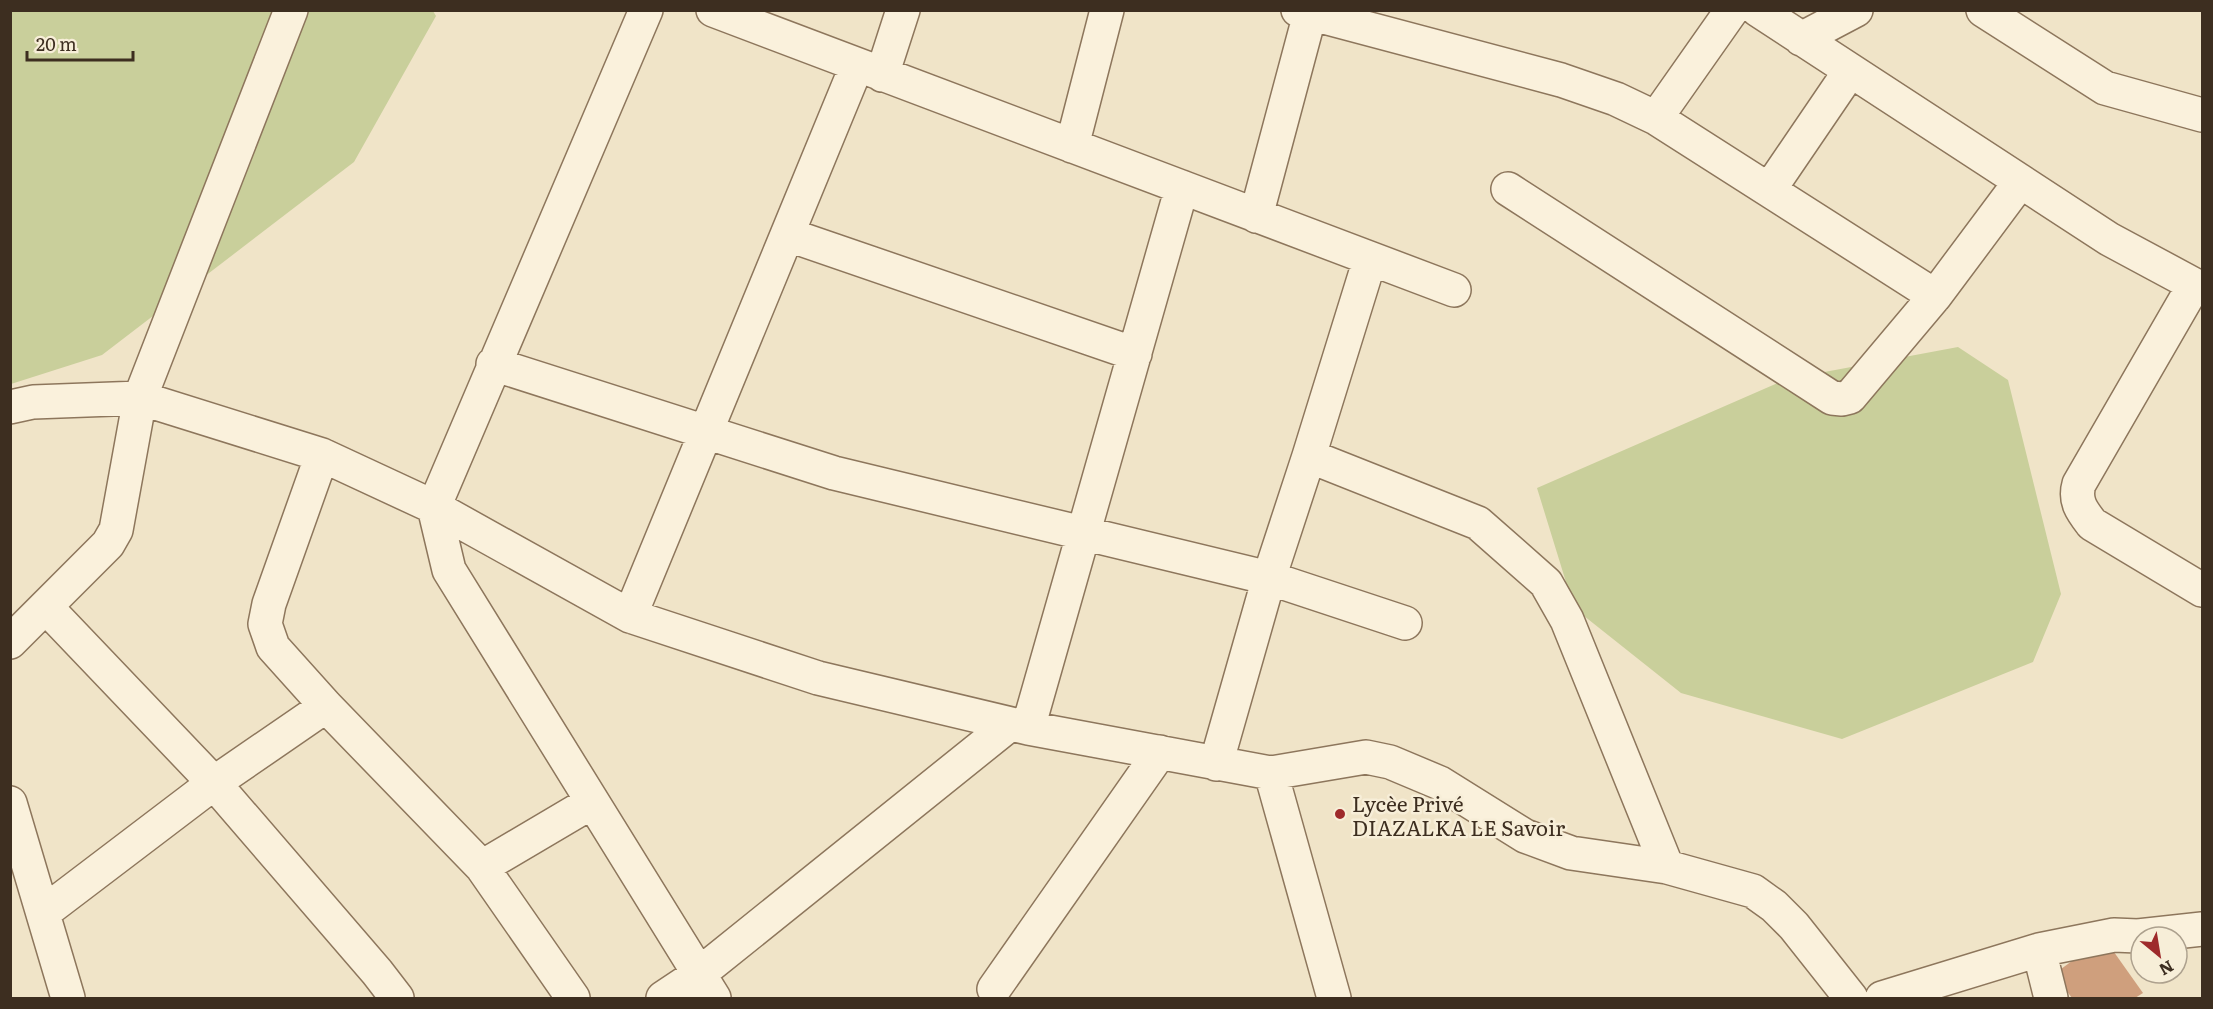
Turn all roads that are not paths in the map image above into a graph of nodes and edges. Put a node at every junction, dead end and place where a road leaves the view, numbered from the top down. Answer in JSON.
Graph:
{"nodes":[{"id":1,"x":291,"y":10,"type":"edge"},
{"id":2,"x":646,"y":10,"type":"edge"},
{"id":3,"x":712,"y":10,"type":"edge"},
{"id":4,"x":903,"y":10,"type":"edge"},
{"id":5,"x":1107,"y":10,"type":"edge"},
{"id":6,"x":1732,"y":10,"type":"edge"},
{"id":7,"x":1758,"y":10,"type":"edge"},
{"id":8,"x":1856,"y":10,"type":"edge"},
{"id":9,"x":1983,"y":10,"type":"edge"},
{"id":10,"x":1306,"y":12,"type":"edge"},
{"id":11,"x":1801,"y":39,"type":"junction"},
{"id":12,"x":870,"y":70,"type":"junction"},
{"id":13,"x":1850,"y":71,"type":"junction"},
{"id":14,"x":2202,"y":116,"type":"edge"},
{"id":15,"x":1656,"y":118,"type":"junction"},
{"id":16,"x":1072,"y":146,"type":"junction"},
{"id":17,"x":2020,"y":182,"type":"junction"},
{"id":18,"x":1182,"y":187,"type":"junction"},
{"id":19,"x":1508,"y":189,"type":"dead end"},
{"id":20,"x":1769,"y":190,"type":"junction"},
{"id":21,"x":1256,"y":216,"type":"junction"},
{"id":22,"x":789,"y":235,"type":"junction"},
{"id":23,"x":1370,"y":258,"type":"junction"},
{"id":24,"x":2198,"y":287,"type":"edge"},
{"id":25,"x":1454,"y":290,"type":"dead end"},
{"id":26,"x":1935,"y":296,"type":"junction"},
{"id":27,"x":1135,"y":354,"type":"junction"},
{"id":28,"x":493,"y":364,"type":"junction"},
{"id":29,"x":140,"y":398,"type":"junction"},
{"id":30,"x":10,"y":407,"type":"edge"},
{"id":31,"x":707,"y":432,"type":"junction"},
{"id":32,"x":322,"y":455,"type":"junction"},
{"id":33,"x":1309,"y":456,"type":"junction"},
{"id":34,"x":434,"y":507,"type":"junction"},
{"id":35,"x":1084,"y":533,"type":"junction"},
{"id":36,"x":1269,"y":578,"type":"junction"},
{"id":37,"x":2202,"y":591,"type":"edge"},
{"id":38,"x":46,"y":607,"type":"junction"},
{"id":39,"x":630,"y":616,"type":"junction"},
{"id":40,"x":1405,"y":623,"type":"dead end"},
{"id":41,"x":10,"y":642,"type":"edge"},
{"id":42,"x":326,"y":706,"type":"junction"},
{"id":43,"x":1019,"y":726,"type":"junction"},
{"id":44,"x":1160,"y":752,"type":"junction"},
{"id":45,"x":1216,"y":764,"type":"junction"},
{"id":46,"x":1272,"y":773,"type":"junction"},
{"id":47,"x":213,"y":783,"type":"junction"},
{"id":48,"x":592,"y":802,"type":"junction"},
{"id":49,"x":10,"y":803,"type":"edge"},
{"id":50,"x":482,"y":867,"type":"junction"},
{"id":51,"x":1667,"y":867,"type":"junction"},
{"id":52,"x":43,"y":913,"type":"junction"},
{"id":53,"x":2202,"y":928,"type":"edge"},
{"id":54,"x":2039,"y":950,"type":"junction"},
{"id":55,"x":707,"y":986,"type":"edge"},
{"id":56,"x":994,"y":989,"type":"dead end"},
{"id":57,"x":68,"y":999,"type":"edge"},
{"id":58,"x":398,"y":999,"type":"edge"},
{"id":59,"x":573,"y":999,"type":"edge"},
{"id":60,"x":663,"y":999,"type":"edge"},
{"id":61,"x":1334,"y":999,"type":"edge"},
{"id":62,"x":1851,"y":999,"type":"edge"},
{"id":63,"x":1882,"y":999,"type":"edge"},
{"id":64,"x":2051,"y":999,"type":"edge"}],
"edges":[{"from":1,"to":29,"type":"street"},
{"from":2,"to":28,"type":"street"},
{"from":3,"to":12,"type":"street"},
{"from":4,"to":12,"type":"street"},
{"from":5,"to":16,"type":"street"},
{"from":6,"to":15,"type":"street"},
{"from":7,"to":11,"type":"street"},
{"from":8,"to":11,"type":"street"},
{"from":9,"to":14,"type":"street"},
{"from":10,"to":15,"type":"street"},
{"from":10,"to":21,"type":"street"},
{"from":11,"to":13,"type":"street"},
{"from":12,"to":16,"type":"street"},
{"from":12,"to":22,"type":"street"},
{"from":13,"to":17,"type":"street"},
{"from":13,"to":20,"type":"street"},
{"from":15,"to":20,"type":"street"},
{"from":16,"to":18,"type":"street"},
{"from":17,"to":24,"type":"street"},
{"from":17,"to":26,"type":"street"},
{"from":18,"to":21,"type":"street"},
{"from":18,"to":27,"type":"street"},
{"from":19,"to":26,"type":"street"},
{"from":20,"to":26,"type":"street"},
{"from":21,"to":23,"type":"street"},
{"from":22,"to":27,"type":"street"},
{"from":22,"to":31,"type":"street"},
{"from":23,"to":25,"type":"street"},
{"from":23,"to":33,"type":"street"},
{"from":24,"to":37,"type":"street"},
{"from":27,"to":35,"type":"street"},
{"from":28,"to":31,"type":"street"},
{"from":28,"to":34,"type":"street"},
{"from":29,"to":30,"type":"street"},
{"from":29,"to":32,"type":"street"},
{"from":29,"to":38,"type":"street"},
{"from":31,"to":35,"type":"street"},
{"from":31,"to":39,"type":"street"},
{"from":32,"to":34,"type":"street"},
{"from":32,"to":42,"type":"street"},
{"from":33,"to":36,"type":"street"},
{"from":33,"to":51,"type":"street"},
{"from":34,"to":39,"type":"street"},
{"from":34,"to":48,"type":"street"},
{"from":35,"to":36,"type":"street"},
{"from":35,"to":43,"type":"street"},
{"from":36,"to":40,"type":"street"},
{"from":36,"to":45,"type":"street"},
{"from":38,"to":41,"type":"street"},
{"from":38,"to":47,"type":"street"},
{"from":39,"to":43,"type":"street"},
{"from":42,"to":47,"type":"street"},
{"from":42,"to":50,"type":"street"},
{"from":43,"to":44,"type":"street"},
{"from":43,"to":55,"type":"street"},
{"from":44,"to":45,"type":"street"},
{"from":44,"to":56,"type":"street"},
{"from":45,"to":46,"type":"street"},
{"from":46,"to":51,"type":"street"},
{"from":46,"to":61,"type":"street"},
{"from":47,"to":52,"type":"street"},
{"from":47,"to":58,"type":"street"},
{"from":48,"to":50,"type":"street"},
{"from":48,"to":55,"type":"street"},
{"from":49,"to":52,"type":"street"},
{"from":50,"to":59,"type":"street"},
{"from":51,"to":62,"type":"street"},
{"from":52,"to":57,"type":"street"},
{"from":53,"to":54,"type":"street"},
{"from":54,"to":63,"type":"street"},
{"from":54,"to":64,"type":"street"},
{"from":55,"to":60,"type":"street"}]}
